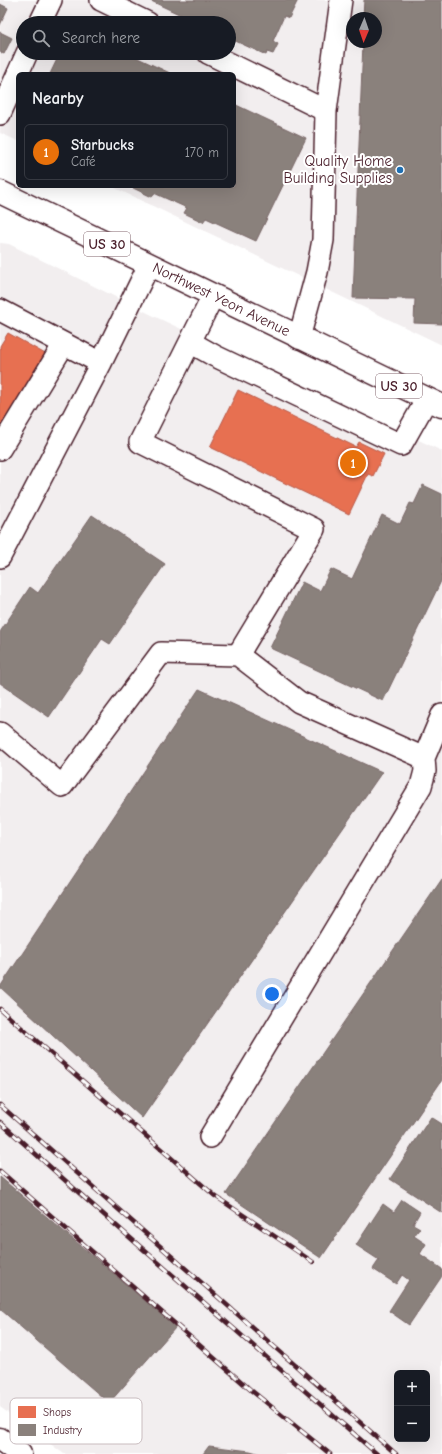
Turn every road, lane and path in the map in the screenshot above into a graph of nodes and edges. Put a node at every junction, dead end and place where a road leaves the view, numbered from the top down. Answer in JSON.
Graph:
{"nodes":[{"id":1,"x":51,"y":0,"type":"edge"},
{"id":2,"x":101,"y":0,"type":"edge"},
{"id":3,"x":341,"y":0,"type":"edge"},
{"id":4,"x":43,"y":16,"type":"edge"},
{"id":5,"x":134,"y":16,"type":"edge"},
{"id":6,"x":24,"y":60,"type":"edge"},
{"id":7,"x":222,"y":60,"type":"edge"},
{"id":8,"x":19,"y":72,"type":"edge"},
{"id":9,"x":16,"y":78,"type":"edge"},
{"id":10,"x":326,"y":111,"type":"junction"},
{"id":11,"x":0,"y":114,"type":"edge"},
{"id":12,"x":0,"y":192,"type":"edge"},
{"id":13,"x":149,"y":265,"type":"junction"},
{"id":14,"x":213,"y":296,"type":"junction"},
{"id":15,"x":0,"y":310,"type":"edge"},
{"id":16,"x":299,"y":338,"type":"junction"},
{"id":17,"x":190,"y":342,"type":"junction"},
{"id":18,"x":64,"y":344,"type":"junction"},
{"id":19,"x":101,"y":363,"type":"junction"},
{"id":20,"x":434,"y":403,"type":"edge"},
{"id":21,"x":0,"y":449,"type":"edge"},
{"id":22,"x":0,"y":557,"type":"edge"},
{"id":23,"x":238,"y":655,"type":"junction"},
{"id":24,"x":442,"y":715,"type":"edge"},
{"id":25,"x":0,"y":733,"type":"edge"},
{"id":26,"x":424,"y":758,"type":"junction"},
{"id":27,"x":210,"y":1137,"type":"dead end"},
{"id":28,"x":0,"y":1440,"type":"edge"},
{"id":29,"x":20,"y":1454,"type":"edge"}],
"edges":[{"from":1,"to":4,"type":"lane"},
{"from":2,"to":5,"type":"lane"},
{"from":3,"to":10,"type":"lane"},
{"from":6,"to":8,"type":"lane"},
{"from":7,"to":10,"type":"lane"},
{"from":9,"to":11,"type":"lane"},
{"from":10,"to":16,"type":"lane"},
{"from":12,"to":13,"type":"main road","name":"Northwest Yeon Avenue","number":"US 30"},
{"from":13,"to":14,"type":"main road","name":"Northwest Yeon Avenue","number":"US 30"},
{"from":13,"to":19,"type":"lane"},
{"from":14,"to":16,"type":"main road","name":"Northwest Yeon Avenue","number":"US 30"},
{"from":14,"to":17,"type":"lane"},
{"from":15,"to":18,"type":"lane"},
{"from":16,"to":20,"type":"main road","name":"Northwest Yeon Avenue","number":"US 30"},
{"from":17,"to":20,"type":"lane"},
{"from":17,"to":23,"type":"lane"},
{"from":18,"to":19,"type":"lane"},
{"from":18,"to":21,"type":"lane"},
{"from":19,"to":22,"type":"lane"},
{"from":23,"to":25,"type":"lane"},
{"from":23,"to":26,"type":"lane"},
{"from":24,"to":26,"type":"lane"},
{"from":26,"to":27,"type":"lane"},
{"from":28,"to":29,"type":"main road"}]}
